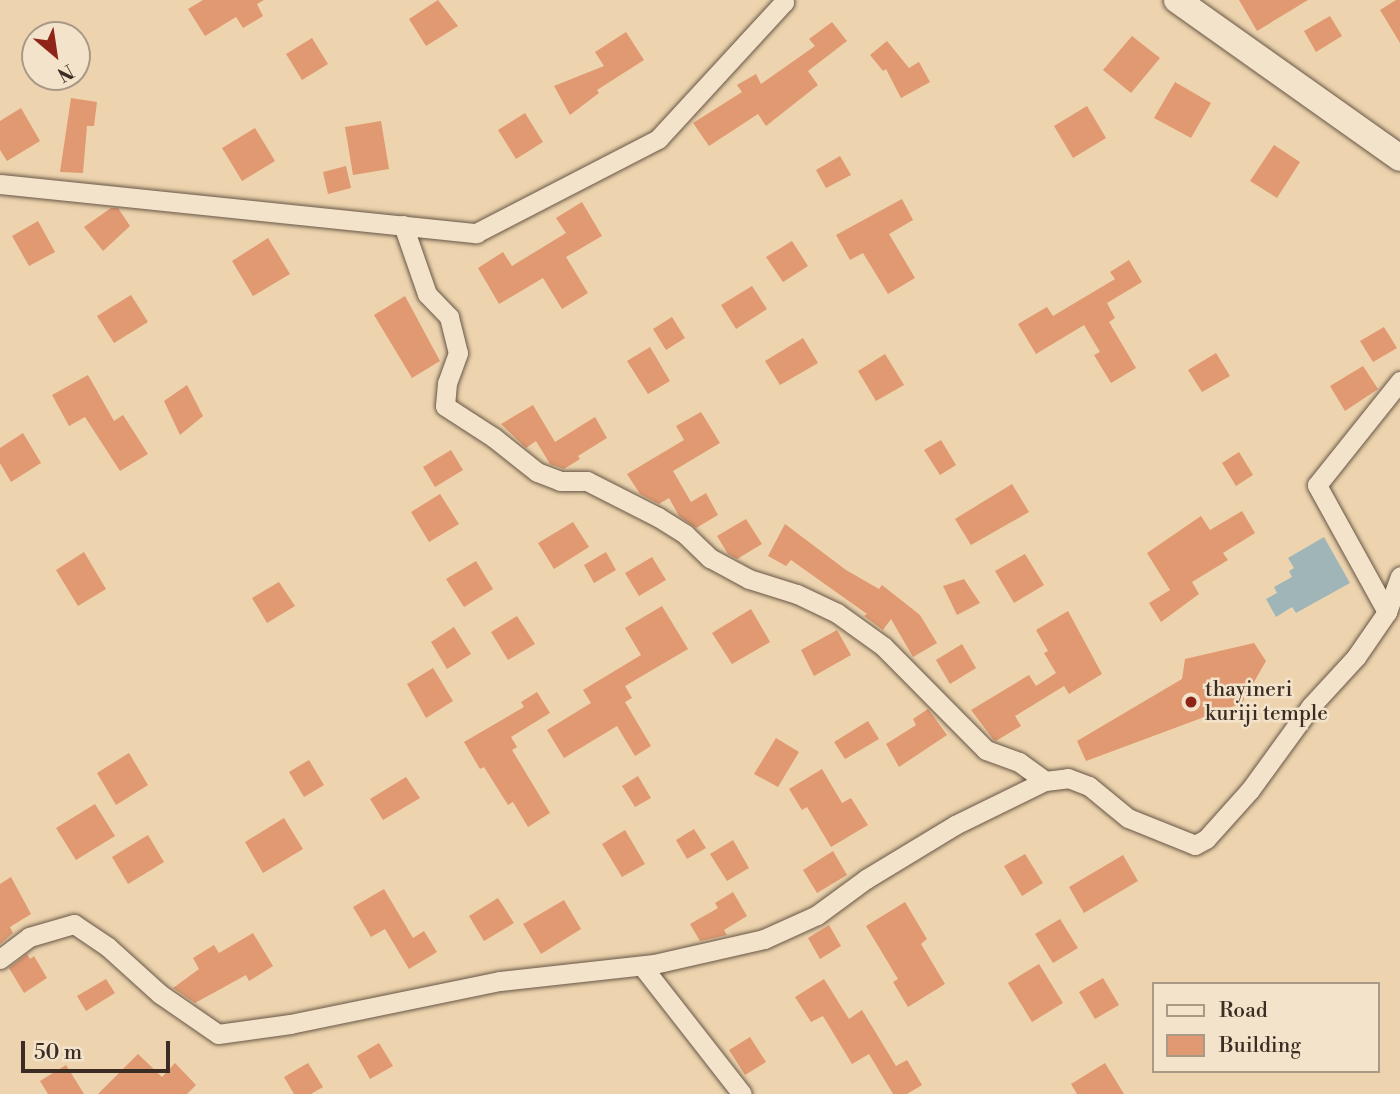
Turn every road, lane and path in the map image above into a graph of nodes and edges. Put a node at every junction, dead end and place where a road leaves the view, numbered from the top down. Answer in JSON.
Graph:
{"nodes":[{"id":1,"x":783,"y":0,"type":"edge"},
{"id":2,"x":1177,"y":0,"type":"edge"},
{"id":3,"x":1400,"y":158,"type":"edge"},
{"id":4,"x":0,"y":184,"type":"edge"},
{"id":5,"x":403,"y":225,"type":"junction"},
{"id":6,"x":1400,"y":381,"type":"edge"},
{"id":7,"x":1400,"y":576,"type":"edge"},
{"id":8,"x":1387,"y":612,"type":"junction"},
{"id":9,"x":1045,"y":781,"type":"junction"},
{"id":10,"x":0,"y":959,"type":"edge"},
{"id":11,"x":642,"y":966,"type":"junction"},
{"id":12,"x":743,"y":1094,"type":"edge"}],
"edges":[{"from":1,"to":5,"type":"street"},
{"from":2,"to":3,"type":"main road"},
{"from":4,"to":5,"type":"street"},
{"from":5,"to":9,"type":"street"},
{"from":6,"to":8,"type":"street"},
{"from":7,"to":8,"type":"street"},
{"from":8,"to":9,"type":"street"},
{"from":9,"to":11,"type":"street"},
{"from":10,"to":11,"type":"street"},
{"from":11,"to":12,"type":"street"}]}
